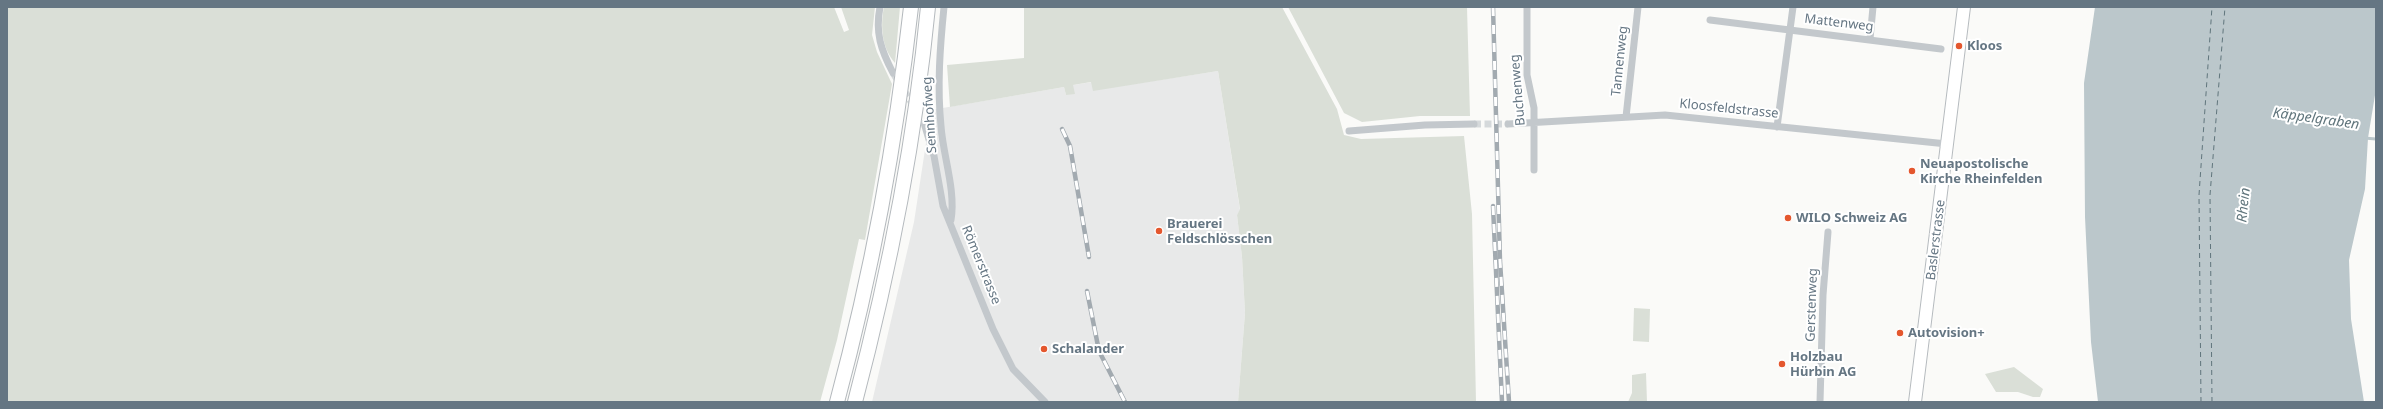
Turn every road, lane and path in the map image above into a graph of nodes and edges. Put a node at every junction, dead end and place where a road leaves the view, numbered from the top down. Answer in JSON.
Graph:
{"nodes":[{"id":1,"x":880,"y":7,"type":"edge"},
{"id":2,"x":911,"y":7,"type":"edge"},
{"id":3,"x":928,"y":7,"type":"edge"},
{"id":4,"x":944,"y":7,"type":"edge"},
{"id":5,"x":1527,"y":7,"type":"edge"},
{"id":6,"x":1638,"y":7,"type":"edge"},
{"id":7,"x":1793,"y":7,"type":"edge"},
{"id":8,"x":1873,"y":7,"type":"edge"},
{"id":9,"x":1964,"y":7,"type":"edge"},
{"id":10,"x":1710,"y":20,"type":"dead end"},
{"id":11,"x":1790,"y":29,"type":"junction"},
{"id":12,"x":1870,"y":39,"type":"junction"},
{"id":13,"x":1941,"y":49,"type":"dead end"},
{"id":14,"x":893,"y":72,"type":"tunnel mouth"},
{"id":15,"x":1626,"y":117,"type":"junction"},
{"id":16,"x":924,"y":123,"type":"dead end"},
{"id":17,"x":1534,"y":123,"type":"junction"},
{"id":18,"x":1474,"y":124,"type":"tunnel mouth"},
{"id":19,"x":1508,"y":124,"type":"tunnel mouth"},
{"id":20,"x":1777,"y":127,"type":"junction"},
{"id":21,"x":1349,"y":131,"type":"dead end"},
{"id":22,"x":1947,"y":144,"type":"junction"},
{"id":23,"x":1534,"y":170,"type":"dead end"},
{"id":24,"x":951,"y":220,"type":"junction"},
{"id":25,"x":1828,"y":232,"type":"dead end"},
{"id":26,"x":838,"y":402,"type":"edge"},
{"id":27,"x":855,"y":402,"type":"edge"},
{"id":28,"x":1045,"y":402,"type":"edge"},
{"id":29,"x":1820,"y":402,"type":"edge"},
{"id":30,"x":1915,"y":402,"type":"edge"}],
"edges":[{"from":1,"to":14,"type":"street"},
{"from":2,"to":26,"type":"highway"},
{"from":3,"to":27,"type":"highway"},
{"from":4,"to":24,"type":"street","name":"Sennhofweg"},
{"from":5,"to":17,"type":"street","name":"Buchenweg"},
{"from":6,"to":15,"type":"street","name":"Tannenweg"},
{"from":7,"to":11,"type":"street"},
{"from":8,"to":12,"type":"street"},
{"from":9,"to":22,"type":"main road","name":"Baslerstrasse"},
{"from":10,"to":11,"type":"street","name":"Mattenweg"},
{"from":11,"to":12,"type":"street","name":"Mattenweg"},
{"from":11,"to":20,"type":"street"},
{"from":12,"to":13,"type":"street","name":"Mattenweg"},
{"from":15,"to":17,"type":"street","name":"Kloosfeldstrasse"},
{"from":15,"to":20,"type":"street","name":"Kloosfeldstrasse"},
{"from":16,"to":24,"type":"street","name":"Römerstrasse"},
{"from":17,"to":19,"type":"street","name":"Kloosfeldstrasse"},
{"from":17,"to":23,"type":"street","name":"Buchenweg"},
{"from":18,"to":21,"type":"street"},
{"from":20,"to":22,"type":"street","name":"Kloosfeldstrasse"},
{"from":22,"to":30,"type":"main road","name":"Baslerstrasse"},
{"from":24,"to":28,"type":"street","name":"Römerstrasse"},
{"from":25,"to":29,"type":"street","name":"Gerstenweg"}]}
